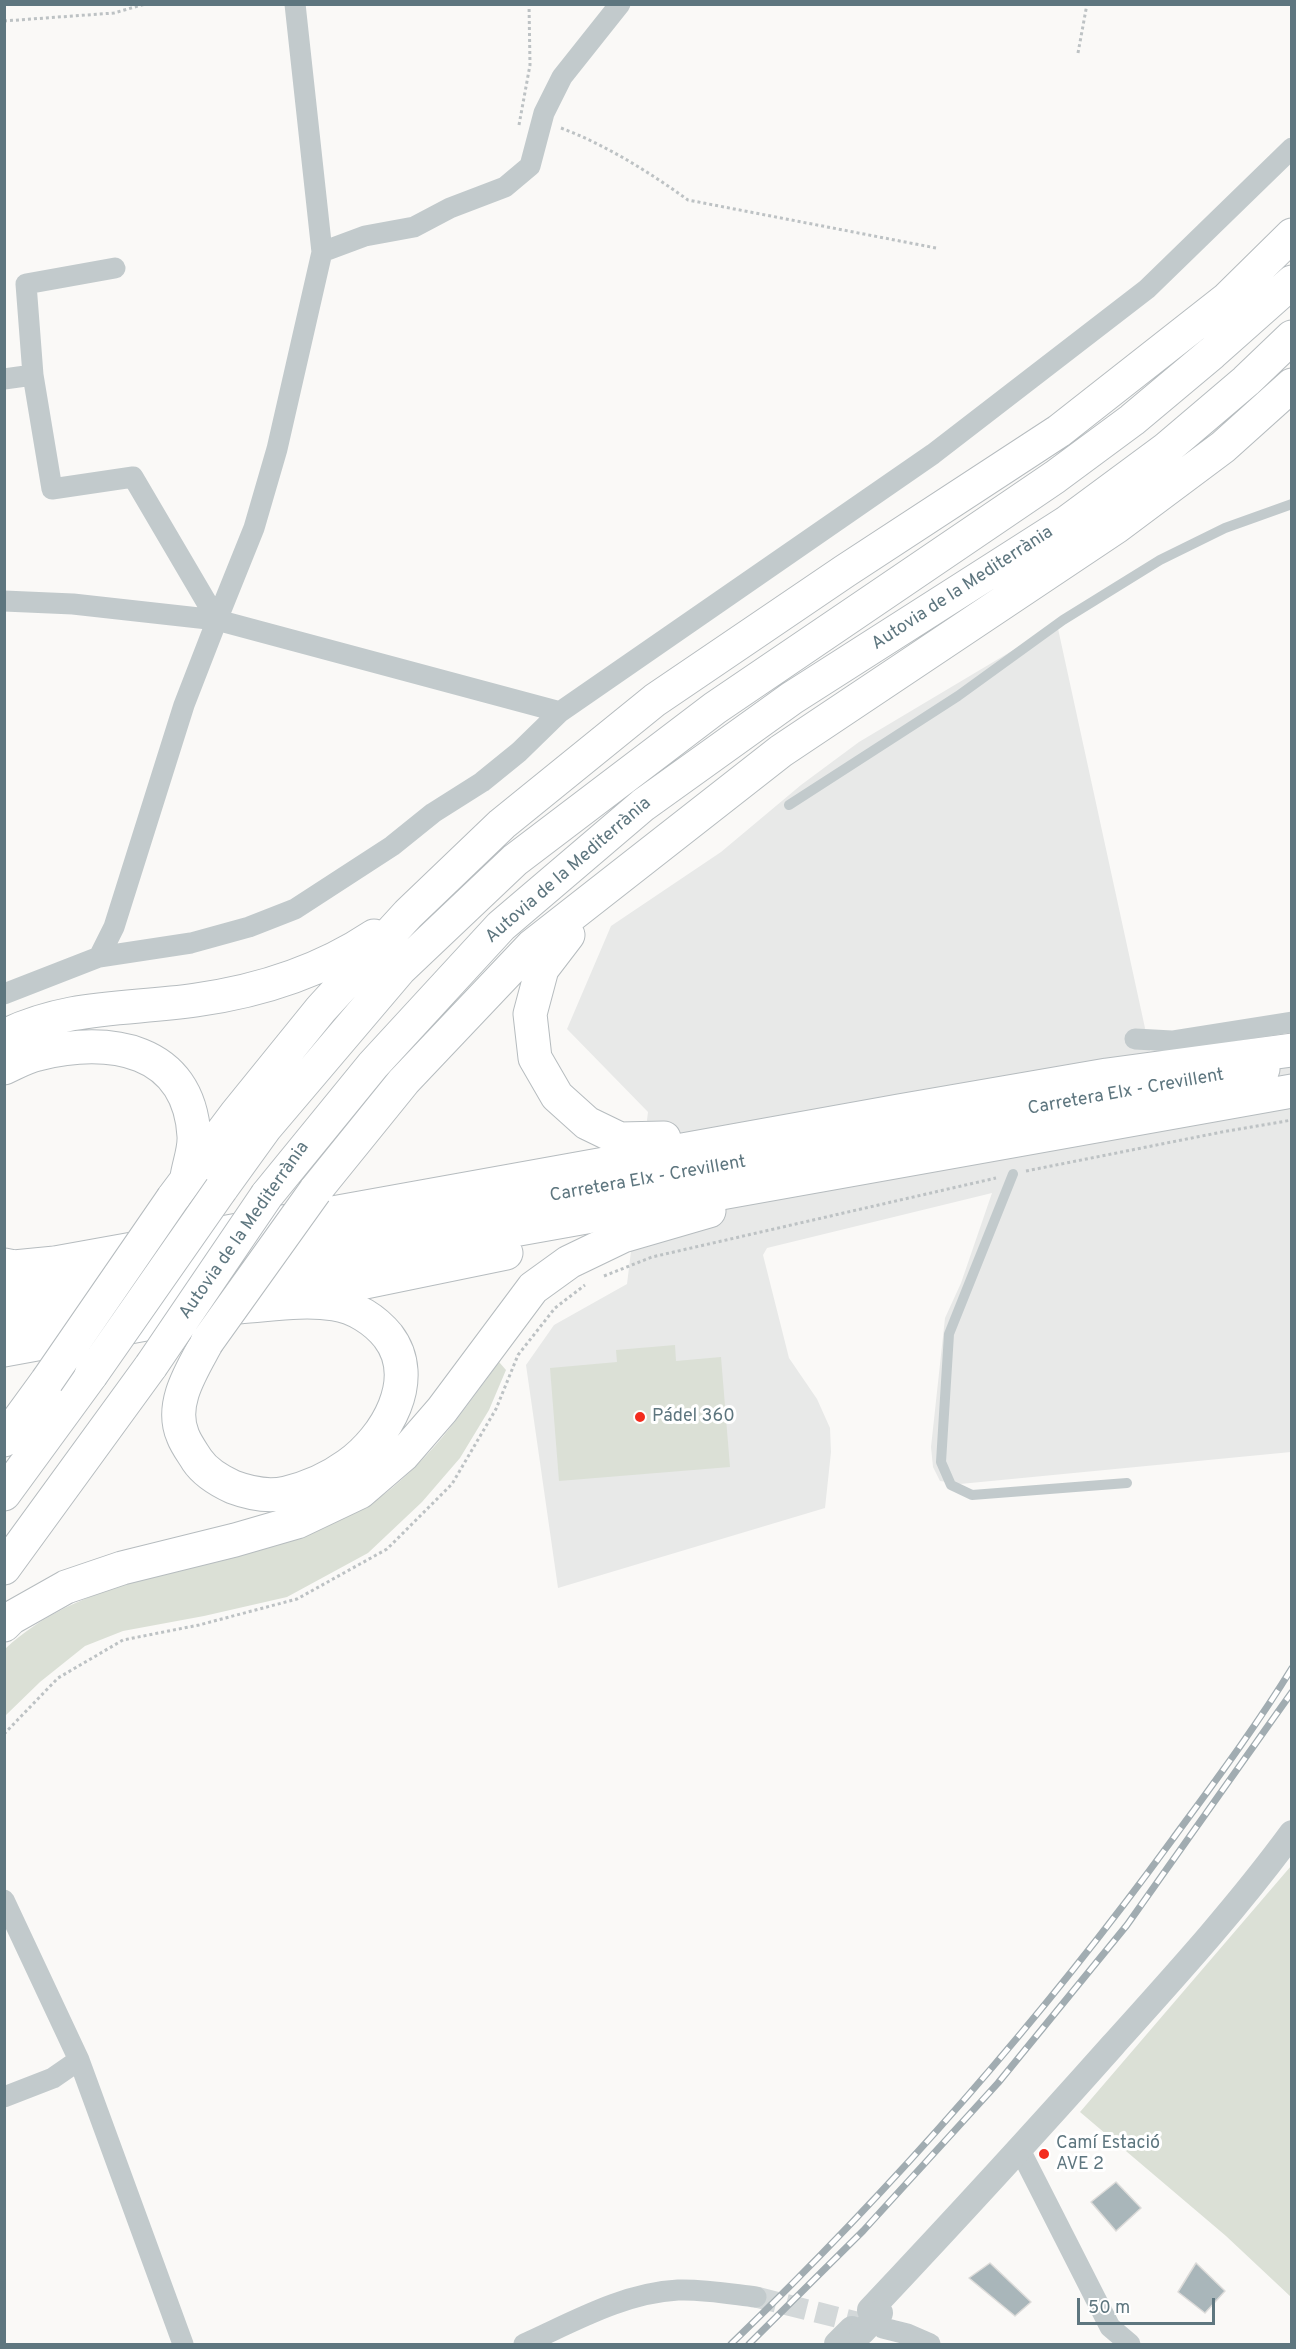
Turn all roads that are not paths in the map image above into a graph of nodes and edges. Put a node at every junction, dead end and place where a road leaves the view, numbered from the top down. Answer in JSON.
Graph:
{"nodes":[{"id":1,"x":295,"y":4,"type":"edge"},
{"id":2,"x":620,"y":4,"type":"edge"},
{"id":3,"x":1292,"y":148,"type":"edge"},
{"id":4,"x":1292,"y":235,"type":"edge"},
{"id":5,"x":322,"y":252,"type":"junction"},
{"id":6,"x":115,"y":268,"type":"dead end"},
{"id":7,"x":1292,"y":282,"type":"edge"},
{"id":8,"x":1292,"y":337,"type":"edge"},
{"id":9,"x":33,"y":375,"type":"junction"},
{"id":10,"x":4,"y":379,"type":"edge"},
{"id":11,"x":1292,"y":385,"type":"edge"},
{"id":12,"x":1292,"y":504,"type":"edge"},
{"id":13,"x":4,"y":601,"type":"edge"},
{"id":14,"x":217,"y":620,"type":"junction"},
{"id":15,"x":560,"y":712,"type":"junction"},
{"id":16,"x":789,"y":806,"type":"dead end"},
{"id":17,"x":605,"y":887,"type":"junction"},
{"id":18,"x":408,"y":914,"type":"junction"},
{"id":19,"x":99,"y":957,"type":"junction"},
{"id":20,"x":4,"y":994,"type":"edge"},
{"id":21,"x":1292,"y":1022,"type":"edge"},
{"id":22,"x":4,"y":1036,"type":"edge"},
{"id":23,"x":1135,"y":1039,"type":"dead end"},
{"id":24,"x":1292,"y":1050,"type":"edge"},
{"id":25,"x":1292,"y":1063,"type":"edge"},
{"id":26,"x":4,"y":1068,"type":"edge"},
{"id":27,"x":1292,"y":1091,"type":"edge"},
{"id":28,"x":899,"y":1111,"type":"junction"},
{"id":29,"x":1094,"y":1127,"type":"junction"},
{"id":30,"x":1013,"y":1174,"type":"road end"},
{"id":31,"x":179,"y":1190,"type":"junction"},
{"id":32,"x":709,"y":1211,"type":"junction"},
{"id":33,"x":4,"y":1265,"type":"edge"},
{"id":34,"x":4,"y":1297,"type":"edge"},
{"id":35,"x":239,"y":1307,"type":"junction"},
{"id":36,"x":4,"y":1323,"type":"edge"},
{"id":37,"x":4,"y":1350,"type":"edge"},
{"id":38,"x":4,"y":1440,"type":"edge"},
{"id":39,"x":1127,"y":1483,"type":"dead end"},
{"id":40,"x":4,"y":1494,"type":"edge"},
{"id":41,"x":4,"y":1568,"type":"edge"},
{"id":42,"x":4,"y":1625,"type":"edge"},
{"id":43,"x":1292,"y":1833,"type":"edge"},
{"id":44,"x":1292,"y":1846,"type":"edge"},
{"id":45,"x":4,"y":1900,"type":"edge"},
{"id":46,"x":79,"y":2060,"type":"junction"},
{"id":47,"x":4,"y":2097,"type":"edge"},
{"id":48,"x":1022,"y":2153,"type":"junction"},
{"id":49,"x":756,"y":2297,"type":"tunnel mouth"},
{"id":50,"x":862,"y":2329,"type":"edge"},
{"id":51,"x":183,"y":2344,"type":"edge"},
{"id":52,"x":524,"y":2344,"type":"edge"},
{"id":53,"x":930,"y":2344,"type":"edge"},
{"id":54,"x":1130,"y":2344,"type":"edge"}],
"edges":[{"from":1,"to":5,"type":"street"},
{"from":2,"to":5,"type":"street"},
{"from":3,"to":15,"type":"street"},
{"from":4,"to":18,"type":"highway"},
{"from":5,"to":14,"type":"street"},
{"from":6,"to":9,"type":"street"},
{"from":7,"to":40,"type":"highway","name":"Autovia de la Mediterrània","bridge":true},
{"from":8,"to":41,"type":"highway","name":"Autovia de la Mediterrània","bridge":true},
{"from":9,"to":10,"type":"street"},
{"from":9,"to":14,"type":"street"},
{"from":11,"to":17,"type":"highway"},
{"from":12,"to":16,"type":"lane"},
{"from":13,"to":14,"type":"street"},
{"from":14,"to":15,"type":"street"},
{"from":14,"to":19,"type":"street"},
{"from":15,"to":19,"type":"street"},
{"from":17,"to":28,"type":"highway"},
{"from":17,"to":35,"type":"highway","bridge":true},
{"from":18,"to":22,"type":"highway"},
{"from":18,"to":31,"type":"highway"},
{"from":19,"to":20,"type":"street"},
{"from":21,"to":23,"type":"street"},
{"from":24,"to":28,"type":"highway"},
{"from":25,"to":34,"type":"highway","name":"Carretera Elx - Crevillent"},
{"from":26,"to":31,"type":"highway"},
{"from":27,"to":29,"type":"highway","name":"Carretera Elx - Crevillent"},
{"from":28,"to":33,"type":"highway"},
{"from":29,"to":32,"type":"highway"},
{"from":29,"to":36,"type":"highway","name":"Carretera Elx - Crevillent"},
{"from":30,"to":39,"type":"lane"},
{"from":31,"to":38,"type":"highway","bridge":true},
{"from":32,"to":35,"type":"highway"},
{"from":32,"to":42,"type":"highway"},
{"from":35,"to":37,"type":"highway"},
{"from":43,"to":48,"type":"street"},
{"from":44,"to":48,"type":"street"},
{"from":45,"to":46,"type":"street"},
{"from":46,"to":47,"type":"street"},
{"from":46,"to":51,"type":"street"},
{"from":48,"to":50,"type":"street"},
{"from":48,"to":54,"type":"street"},
{"from":49,"to":52,"type":"street"},
{"from":50,"to":53,"type":"street"}]}
